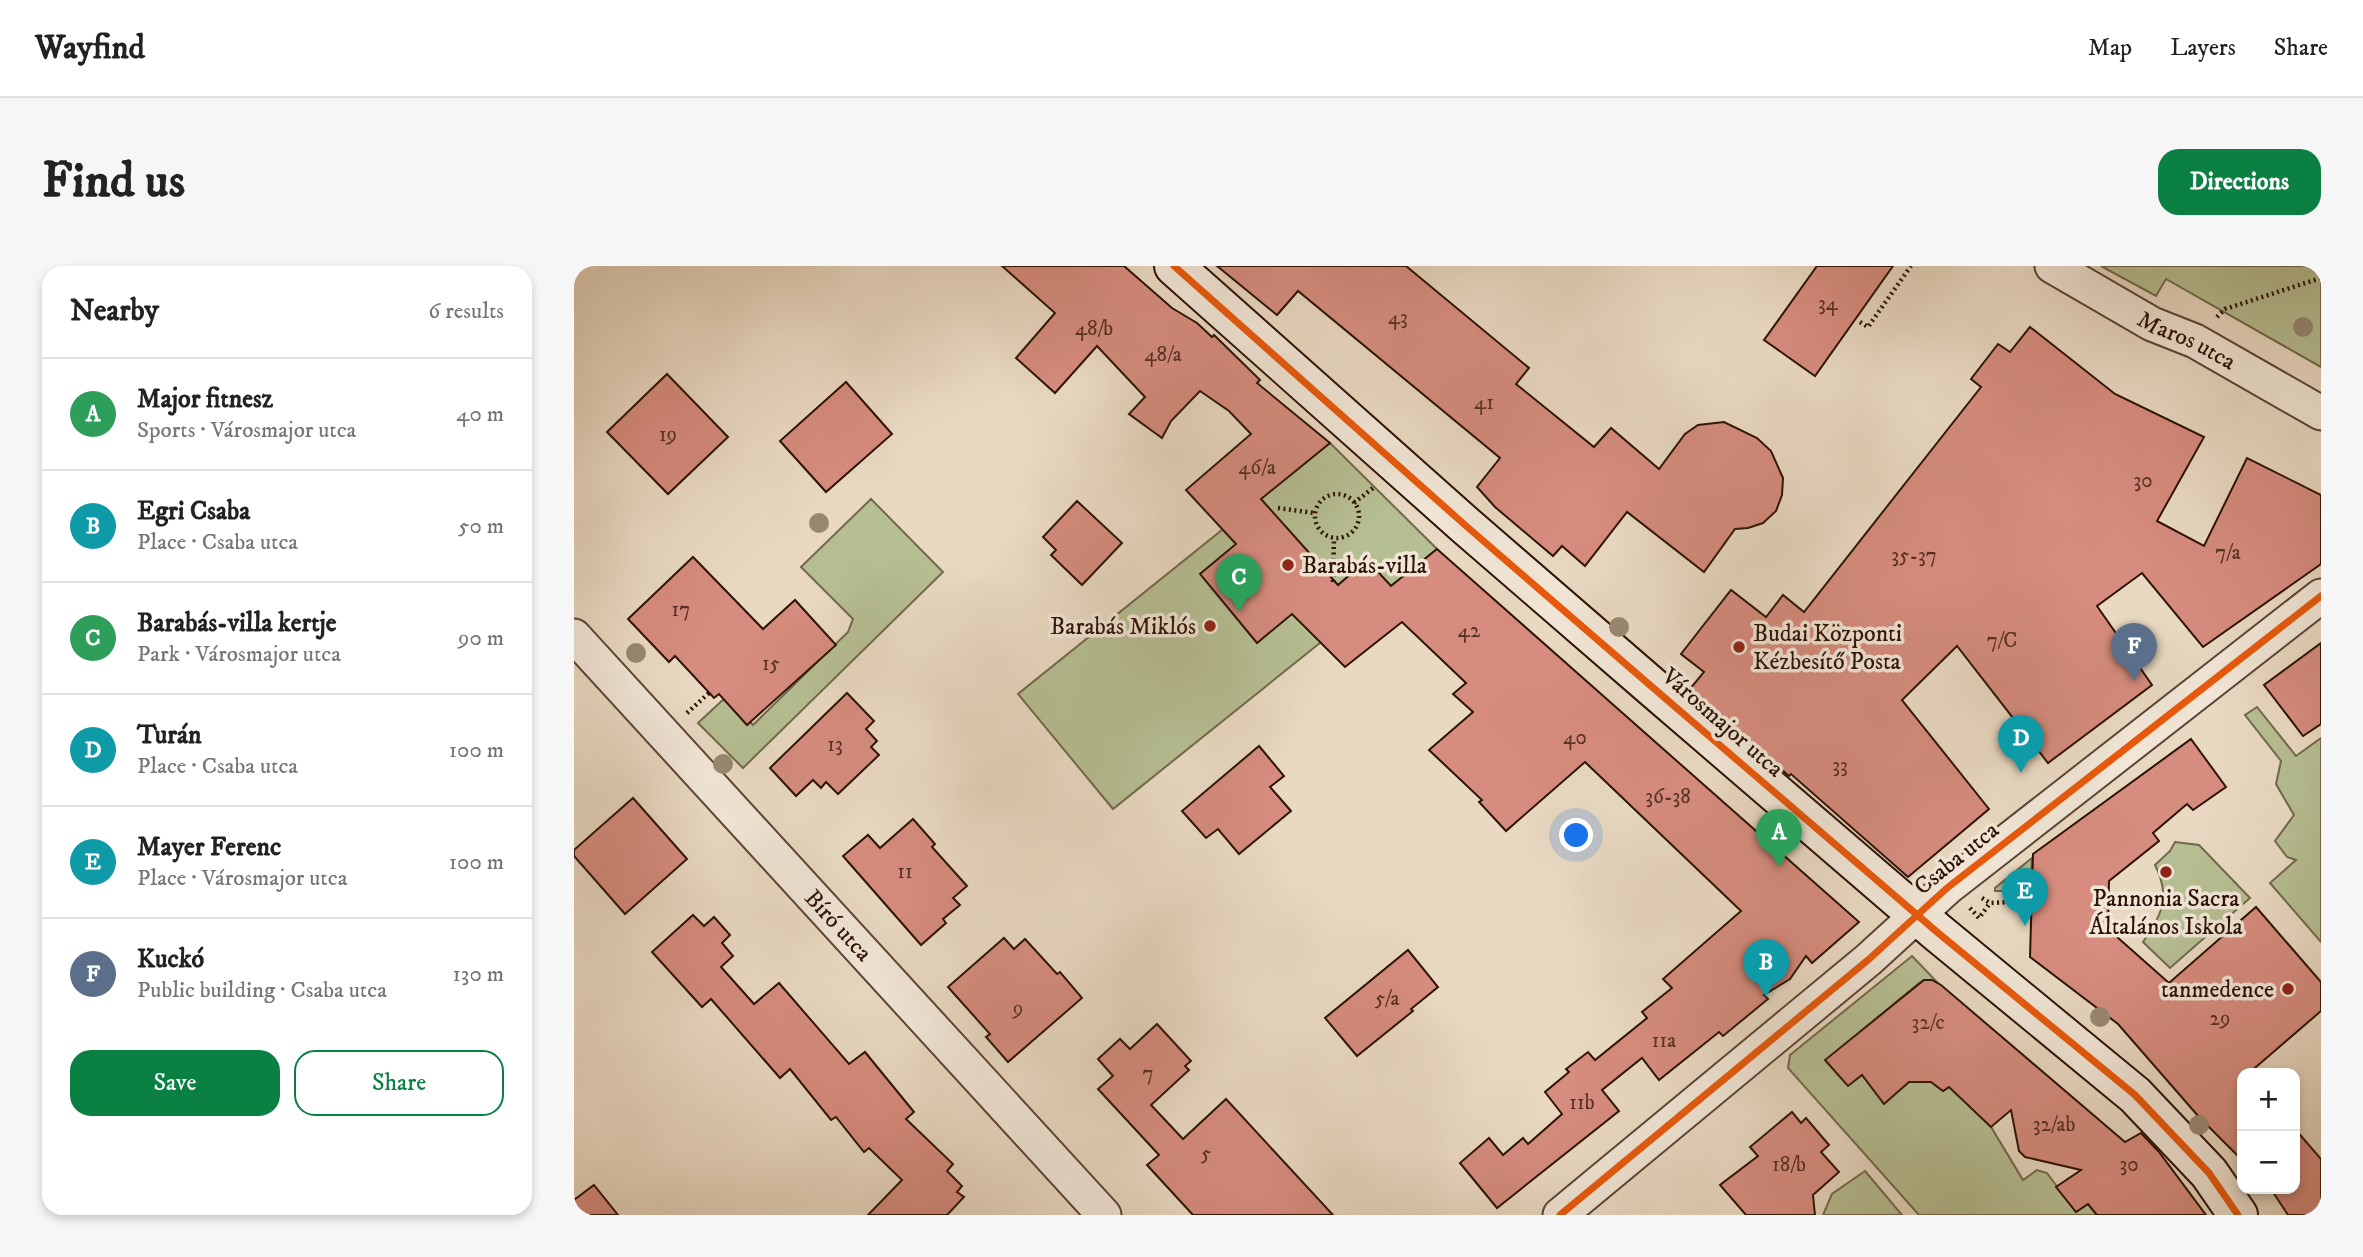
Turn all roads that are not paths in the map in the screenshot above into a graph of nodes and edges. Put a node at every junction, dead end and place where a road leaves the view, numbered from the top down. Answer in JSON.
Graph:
{"nodes":[{"id":1,"x":1174,"y":266,"type":"edge"},
{"id":2,"x":2052,"y":266,"type":"edge"},
{"id":3,"x":2321,"y":413,"type":"edge"},
{"id":4,"x":2321,"y":596,"type":"edge"},
{"id":5,"x":574,"y":636,"type":"edge"},
{"id":6,"x":1917,"y":915,"type":"junction"},
{"id":7,"x":1104,"y":1215,"type":"edge"},
{"id":8,"x":1560,"y":1215,"type":"edge"},
{"id":9,"x":2238,"y":1215,"type":"edge"}],
"edges":[{"from":1,"to":6,"type":"street","name":"Városmajor utca"},
{"from":2,"to":3,"type":"street","name":"Maros utca"},
{"from":4,"to":6,"type":"street","name":"Csaba utca"},
{"from":5,"to":7,"type":"street","name":"Bíró utca"},
{"from":6,"to":8,"type":"street","name":"Csaba utca"},
{"from":6,"to":9,"type":"street","name":"Városmajor utca"}]}
